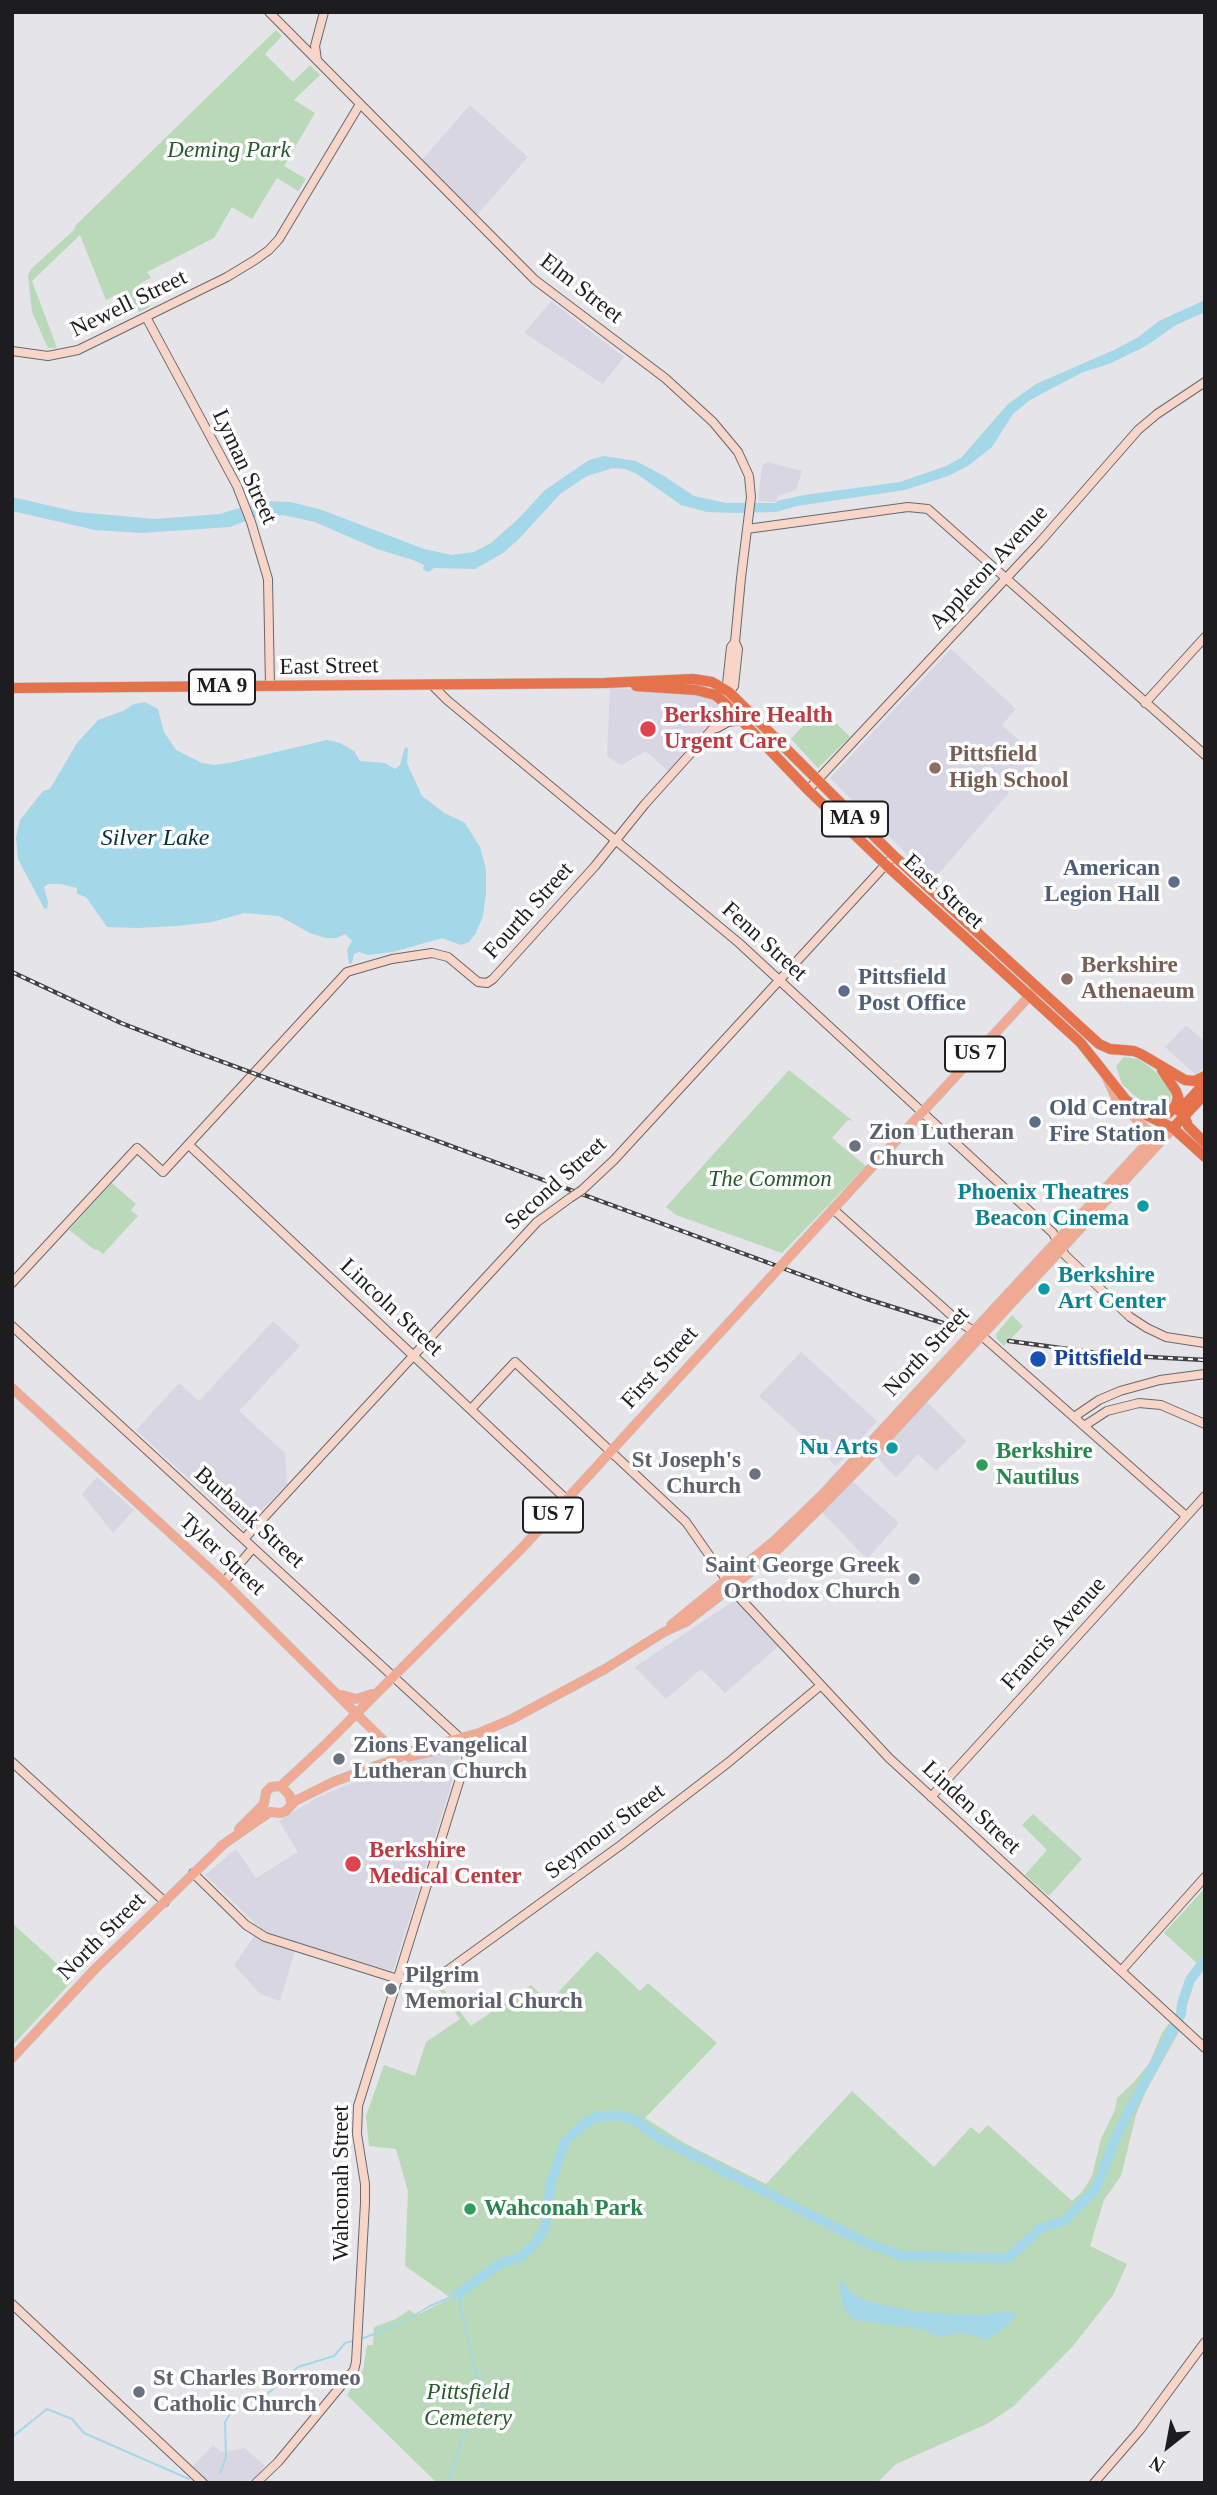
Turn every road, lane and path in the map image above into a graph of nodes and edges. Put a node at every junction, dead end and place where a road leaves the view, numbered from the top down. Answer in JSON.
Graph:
{"nodes":[{"id":1,"x":269,"y":12,"type":"edge"},
{"id":2,"x":324,"y":12,"type":"edge"},
{"id":3,"x":320,"y":25,"type":"junction"},
{"id":4,"x":298,"y":40,"type":"junction"},
{"id":5,"x":317,"y":60,"type":"junction"},
{"id":6,"x":360,"y":104,"type":"junction"},
{"id":7,"x":146,"y":317,"type":"junction"},
{"id":8,"x":12,"y":351,"type":"edge"},
{"id":9,"x":1205,"y":382,"type":"edge"},
{"id":10,"x":747,"y":524,"type":"junction"},
{"id":11,"x":1005,"y":578,"type":"junction"},
{"id":12,"x":1205,"y":637,"type":"edge"},
{"id":13,"x":735,"y":642,"type":"junction"},
{"id":14,"x":729,"y":664,"type":"junction"},
{"id":15,"x":706,"y":680,"type":"junction"},
{"id":16,"x":605,"y":683,"type":"junction"},
{"id":17,"x":432,"y":685,"type":"junction"},
{"id":18,"x":270,"y":686,"type":"junction"},
{"id":19,"x":12,"y":688,"type":"edge"},
{"id":20,"x":729,"y":692,"type":"junction"},
{"id":21,"x":1145,"y":703,"type":"junction"},
{"id":22,"x":729,"y":706,"type":"junction"},
{"id":23,"x":741,"y":720,"type":"junction"},
{"id":24,"x":711,"y":731,"type":"junction"},
{"id":25,"x":1205,"y":755,"type":"edge"},
{"id":26,"x":817,"y":781,"type":"junction"},
{"id":27,"x":808,"y":789,"type":"junction"},
{"id":28,"x":617,"y":842,"type":"junction"},
{"id":29,"x":894,"y":856,"type":"junction"},
{"id":30,"x":886,"y":865,"type":"junction"},
{"id":31,"x":975,"y":947,"type":"junction"},
{"id":32,"x":1006,"y":959,"type":"junction"},
{"id":33,"x":779,"y":979,"type":"junction"},
{"id":34,"x":1037,"y":987,"type":"junction"},
{"id":35,"x":1029,"y":996,"type":"junction"},
{"id":36,"x":1148,"y":1058,"type":"junction"},
{"id":37,"x":1103,"y":1069,"type":"junction"},
{"id":38,"x":1205,"y":1076,"type":"edge"},
{"id":39,"x":1205,"y":1083,"type":"edge"},
{"id":40,"x":1205,"y":1094,"type":"edge"},
{"id":41,"x":1178,"y":1096,"type":"junction"},
{"id":42,"x":922,"y":1112,"type":"junction"},
{"id":43,"x":1182,"y":1113,"type":"junction"},
{"id":44,"x":1167,"y":1122,"type":"junction"},
{"id":45,"x":1205,"y":1143,"type":"edge"},
{"id":46,"x":189,"y":1144,"type":"junction"},
{"id":47,"x":1144,"y":1145,"type":"junction"},
{"id":48,"x":1205,"y":1157,"type":"edge"},
{"id":49,"x":833,"y":1209,"type":"junction"},
{"id":50,"x":1059,"y":1245,"type":"junction"},
{"id":51,"x":12,"y":1283,"type":"edge"},
{"id":52,"x":12,"y":1326,"type":"edge"},
{"id":53,"x":972,"y":1331,"type":"junction"},
{"id":54,"x":982,"y":1336,"type":"junction"},
{"id":55,"x":1205,"y":1343,"type":"edge"},
{"id":56,"x":414,"y":1356,"type":"junction"},
{"id":57,"x":1205,"y":1374,"type":"edge"},
{"id":58,"x":12,"y":1388,"type":"edge"},
{"id":59,"x":471,"y":1409,"type":"junction"},
{"id":60,"x":1074,"y":1417,"type":"junction"},
{"id":61,"x":1205,"y":1424,"type":"edge"},
{"id":62,"x":1084,"y":1426,"type":"junction"},
{"id":63,"x":611,"y":1452,"type":"junction"},
{"id":64,"x":1205,"y":1496,"type":"edge"},
{"id":65,"x":567,"y":1500,"type":"junction"},
{"id":66,"x":1186,"y":1516,"type":"junction"},
{"id":67,"x":244,"y":1539,"type":"junction"},
{"id":68,"x":253,"y":1548,"type":"junction"},
{"id":69,"x":224,"y":1582,"type":"junction"},
{"id":70,"x":729,"y":1584,"type":"junction"},
{"id":71,"x":393,"y":1676,"type":"junction"},
{"id":72,"x":820,"y":1686,"type":"junction"},
{"id":73,"x":332,"y":1689,"type":"junction"},
{"id":74,"x":377,"y":1692,"type":"junction"},
{"id":75,"x":357,"y":1713,"type":"junction"},
{"id":76,"x":460,"y":1738,"type":"junction"},
{"id":77,"x":400,"y":1757,"type":"junction"},
{"id":78,"x":12,"y":1762,"type":"edge"},
{"id":79,"x":283,"y":1788,"type":"junction"},
{"id":80,"x":931,"y":1797,"type":"junction"},
{"id":81,"x":291,"y":1803,"type":"junction"},
{"id":82,"x":267,"y":1808,"type":"junction"},
{"id":83,"x":194,"y":1873,"type":"junction"},
{"id":84,"x":1205,"y":1877,"type":"edge"},
{"id":85,"x":165,"y":1902,"type":"junction"},
{"id":86,"x":1121,"y":1971,"type":"junction"},
{"id":87,"x":398,"y":1979,"type":"junction"},
{"id":88,"x":1205,"y":2048,"type":"edge"},
{"id":89,"x":12,"y":2058,"type":"edge"},
{"id":90,"x":12,"y":2304,"type":"edge"},
{"id":91,"x":1205,"y":2342,"type":"edge"},
{"id":92,"x":203,"y":2483,"type":"edge"},
{"id":93,"x":256,"y":2483,"type":"edge"},
{"id":94,"x":1094,"y":2483,"type":"edge"}],
"edges":[{"from":1,"to":4,"type":"street","name":"Elm Street"},
{"from":2,"to":3,"type":"street"},
{"from":3,"to":4,"type":"street"},
{"from":3,"to":5,"type":"street"},
{"from":4,"to":5,"type":"street","name":"Elm Street"},
{"from":5,"to":6,"type":"street","name":"Elm Street"},
{"from":6,"to":7,"type":"street","name":"Newell Street"},
{"from":6,"to":10,"type":"street","name":"Elm Street"},
{"from":7,"to":8,"type":"street","name":"Newell Street"},
{"from":7,"to":18,"type":"street","name":"Lyman Street"},
{"from":9,"to":11,"type":"street","name":"Appleton Avenue"},
{"from":10,"to":11,"type":"street"},
{"from":10,"to":13,"type":"street","name":"Elm Street"},
{"from":11,"to":21,"type":"street"},
{"from":11,"to":26,"type":"street","name":"Appleton Avenue"},
{"from":12,"to":21,"type":"street"},
{"from":13,"to":14,"type":"street","name":"Elm Street"},
{"from":13,"to":20,"type":"street","name":"Elm Street"},
{"from":14,"to":15,"type":"street"},
{"from":14,"to":20,"type":"street","name":"Elm Street"},
{"from":15,"to":16,"type":"highway","name":"East Street","number":"MA 9"},
{"from":15,"to":20,"type":"highway","name":"East Street","number":"MA 9"},
{"from":16,"to":17,"type":"highway","name":"East Street","number":"MA 9"},
{"from":16,"to":22,"type":"highway","name":"East Street","number":"MA 9"},
{"from":17,"to":18,"type":"highway","name":"East Street","number":"MA 9"},
{"from":17,"to":28,"type":"street","name":"Fenn Street"},
{"from":18,"to":19,"type":"highway","name":"East Street","number":"MA 9"},
{"from":20,"to":22,"type":"street"},
{"from":20,"to":26,"type":"highway","name":"East Street","number":"MA 9"},
{"from":21,"to":25,"type":"street"},
{"from":22,"to":23,"type":"highway","name":"East Street","number":"MA 9"},
{"from":22,"to":24,"type":"street","name":"Fourth Street"},
{"from":23,"to":24,"type":"street","name":"Fourth Street"},
{"from":23,"to":27,"type":"highway","name":"East Street","number":"MA 9"},
{"from":24,"to":28,"type":"street","name":"Fourth Street"},
{"from":26,"to":27,"type":"street","name":"Appleton Avenue"},
{"from":26,"to":29,"type":"highway","name":"East Street","number":"MA 9"},
{"from":27,"to":30,"type":"highway","name":"East Street","number":"MA 9"},
{"from":28,"to":33,"type":"street","name":"Fenn Street"},
{"from":28,"to":46,"type":"street","name":"Fourth Street"},
{"from":29,"to":30,"type":"street","name":"Second Street"},
{"from":29,"to":32,"type":"highway","name":"East Street","number":"MA 9"},
{"from":30,"to":31,"type":"highway","name":"East Street","number":"MA 9"},
{"from":30,"to":33,"type":"street","name":"Second Street"},
{"from":31,"to":32,"type":"highway"},
{"from":31,"to":35,"type":"highway","name":"East Street","number":"MA 9"},
{"from":32,"to":34,"type":"highway","name":"East Street","number":"MA 9"},
{"from":33,"to":42,"type":"street","name":"Fenn Street"},
{"from":33,"to":56,"type":"street","name":"Second Street","bridge":true},
{"from":34,"to":35,"type":"main road","name":"First Street","number":"US 7"},
{"from":34,"to":36,"type":"highway","name":"East Street"},
{"from":35,"to":37,"type":"highway","name":"East Street"},
{"from":35,"to":42,"type":"main road","name":"First Street","number":"US 7"},
{"from":36,"to":38,"type":"highway"},
{"from":36,"to":41,"type":"highway"},
{"from":37,"to":44,"type":"highway"},
{"from":37,"to":47,"type":"main road","name":"East Street"},
{"from":39,"to":43,"type":"highway","name":"North Street"},
{"from":40,"to":43,"type":"highway"},
{"from":41,"to":43,"type":"highway"},
{"from":41,"to":44,"type":"highway"},
{"from":42,"to":49,"type":"main road","name":"First Street","number":"US 7"},
{"from":42,"to":50,"type":"street","name":"Fenn Street"},
{"from":43,"to":44,"type":"highway","name":"North Street"},
{"from":43,"to":45,"type":"highway"},
{"from":44,"to":47,"type":"main road","name":"North Street"},
{"from":44,"to":48,"type":"highway"},
{"from":44,"to":50,"type":"main road","name":"North Street"},
{"from":46,"to":51,"type":"street","name":"Fourth Street"},
{"from":46,"to":56,"type":"street","name":"Lincoln Street"},
{"from":47,"to":50,"type":"main road","name":"North Street"},
{"from":49,"to":53,"type":"street"},
{"from":49,"to":63,"type":"main road","name":"First Street","number":"US 7","bridge":true},
{"from":50,"to":53,"type":"main road","name":"North Street"},
{"from":50,"to":54,"type":"main road","name":"North Street"},
{"from":50,"to":55,"type":"street","name":"Fenn Street"},
{"from":52,"to":67,"type":"street","name":"Burbank Street"},
{"from":53,"to":54,"type":"street"},
{"from":53,"to":70,"type":"main road","name":"North Street"},
{"from":54,"to":60,"type":"street"},
{"from":54,"to":70,"type":"main road","name":"North Street"},
{"from":56,"to":59,"type":"street","name":"Lincoln Street"},
{"from":56,"to":67,"type":"street","name":"Second Street"},
{"from":57,"to":60,"type":"street"},
{"from":58,"to":69,"type":"main road","name":"Tyler Street"},
{"from":59,"to":63,"type":"street","name":"Linden Street"},
{"from":59,"to":65,"type":"street","name":"Lincoln Street"},
{"from":60,"to":62,"type":"street"},
{"from":61,"to":62,"type":"street"},
{"from":62,"to":66,"type":"street"},
{"from":63,"to":65,"type":"main road","name":"First Street","number":"US 7"},
{"from":63,"to":70,"type":"street","name":"Linden Street"},
{"from":64,"to":66,"type":"street","name":"Francis Avenue"},
{"from":65,"to":71,"type":"main road","name":"First Street","number":"US 7"},
{"from":66,"to":80,"type":"street","name":"Francis Avenue"},
{"from":67,"to":68,"type":"street","name":"Burbank Street"},
{"from":68,"to":69,"type":"street"},
{"from":68,"to":71,"type":"street","name":"Burbank Street"},
{"from":69,"to":73,"type":"main road","name":"Tyler Street"},
{"from":70,"to":72,"type":"street","name":"Linden Street"},
{"from":70,"to":76,"type":"main road","name":"North Street"},
{"from":71,"to":74,"type":"main road","name":"First Street","number":"US 7"},
{"from":71,"to":76,"type":"street","name":"Burbank Street"},
{"from":72,"to":80,"type":"street","name":"Linden Street"},
{"from":72,"to":87,"type":"street","name":"Seymour Street"},
{"from":73,"to":74,"type":"main road"},
{"from":73,"to":75,"type":"main road","name":"Tyler Street"},
{"from":74,"to":75,"type":"main road","name":"First Street","number":"US 7"},
{"from":75,"to":77,"type":"main road","name":"Tyler Street"},
{"from":75,"to":79,"type":"main road","name":"First Street","number":"US 7"},
{"from":76,"to":77,"type":"main road","name":"North Street"},
{"from":76,"to":87,"type":"street","name":"Wahconah Street"},
{"from":77,"to":81,"type":"main road","name":"North Street"},
{"from":78,"to":85,"type":"street"},
{"from":79,"to":81,"type":"main road"},
{"from":79,"to":82,"type":"main road","name":"North Street"},
{"from":80,"to":86,"type":"street","name":"Linden Street"},
{"from":81,"to":82,"type":"main road","name":"North Street"},
{"from":82,"to":83,"type":"main road","name":"North Street"},
{"from":83,"to":85,"type":"main road","name":"North Street"},
{"from":83,"to":87,"type":"street"},
{"from":84,"to":86,"type":"street"},
{"from":85,"to":89,"type":"main road","name":"North Street"},
{"from":86,"to":88,"type":"street","name":"Linden Street"},
{"from":87,"to":93,"type":"street","name":"Wahconah Street"},
{"from":90,"to":92,"type":"street"},
{"from":91,"to":94,"type":"street"}]}
